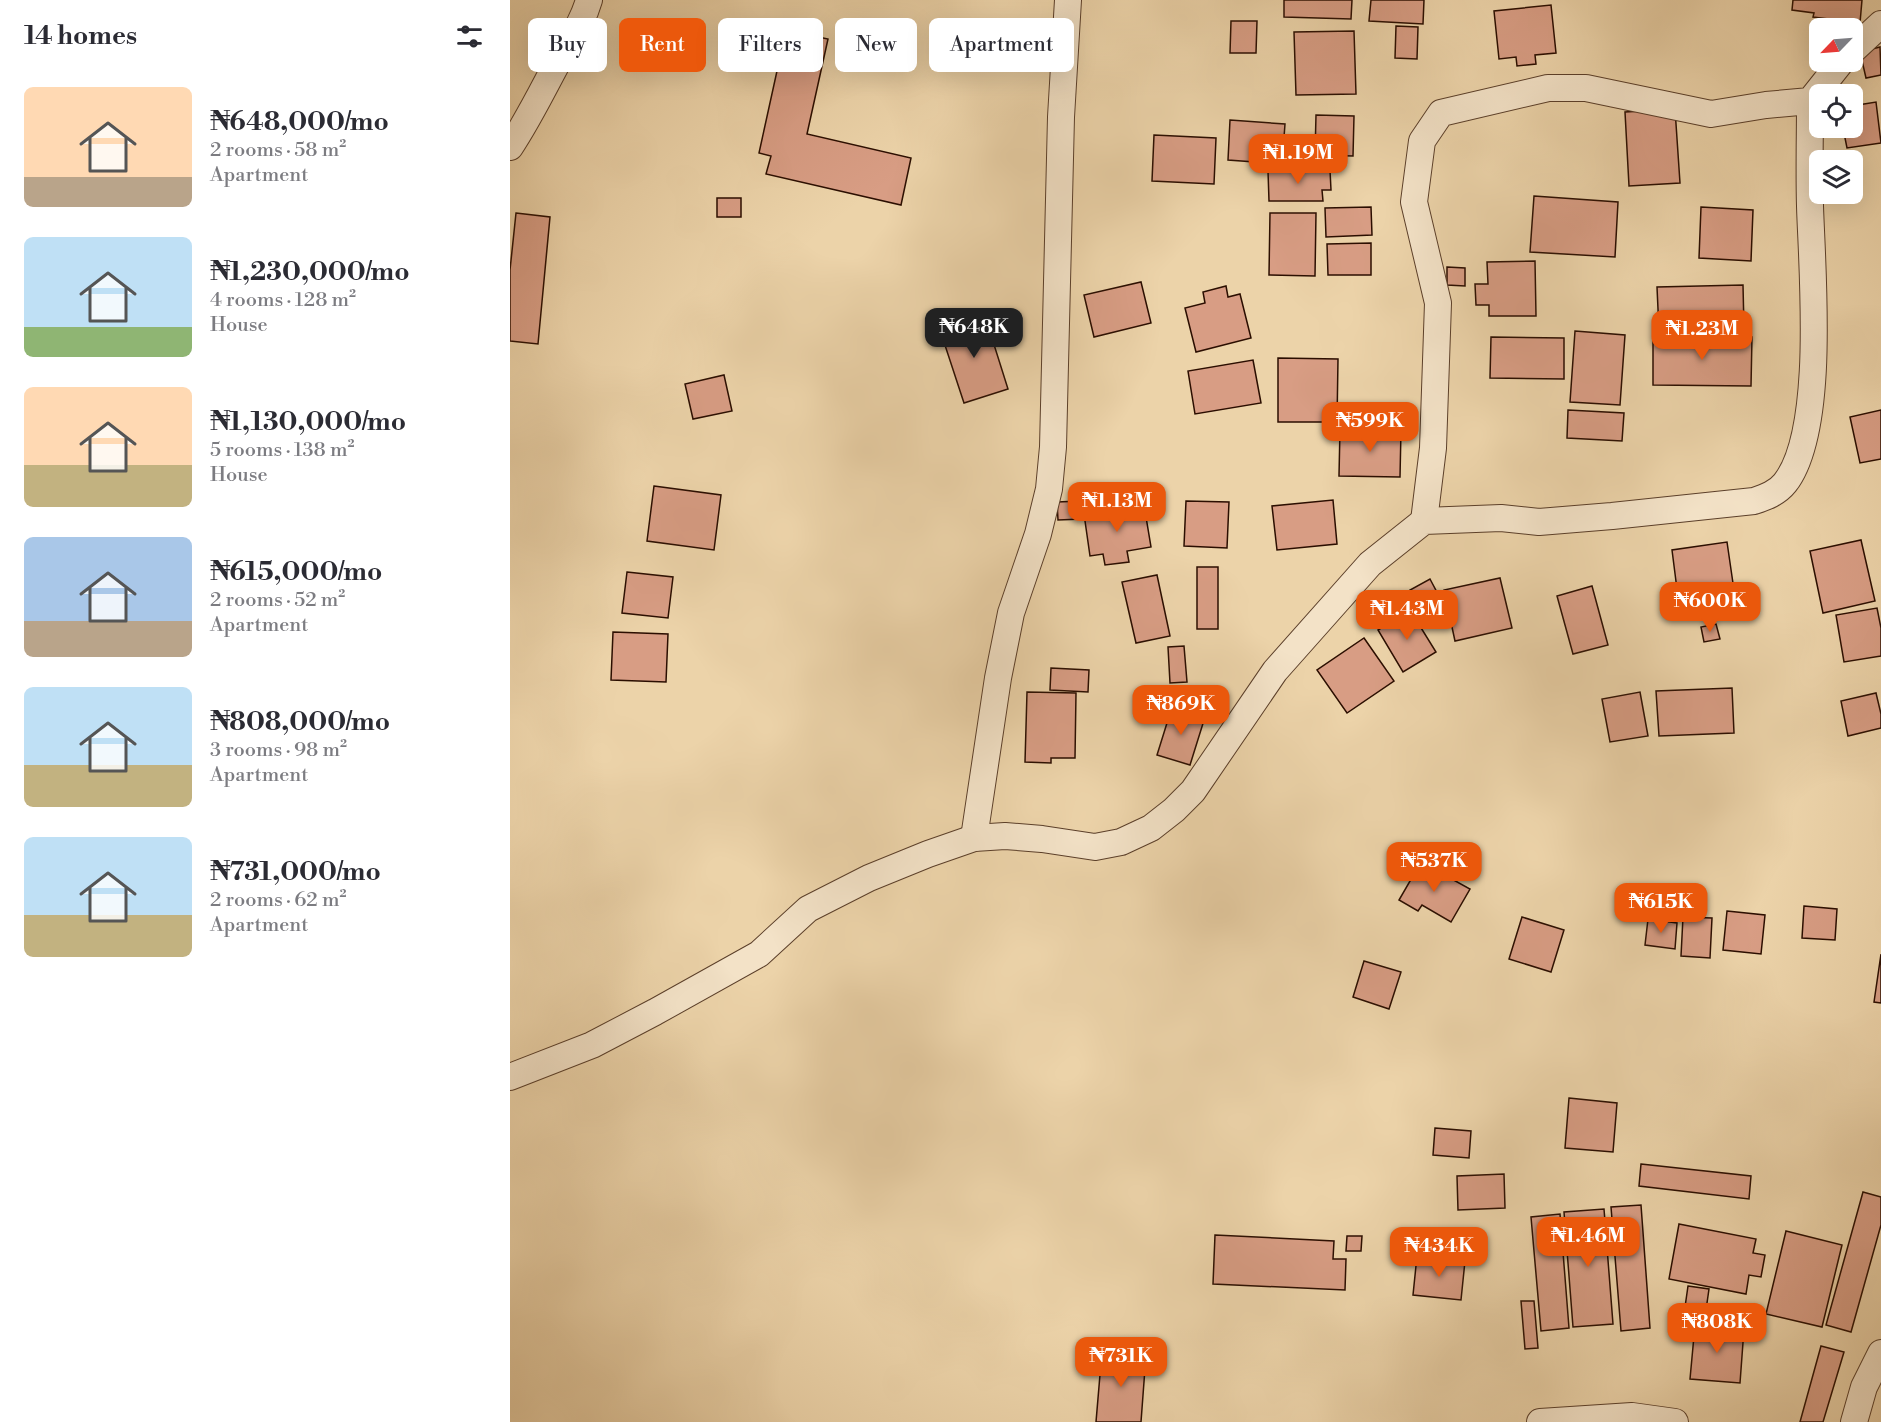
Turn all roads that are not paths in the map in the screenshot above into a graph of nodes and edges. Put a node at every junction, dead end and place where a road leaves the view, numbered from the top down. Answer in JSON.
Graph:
{"nodes":[{"id":1,"x":589,"y":0,"type":"edge"},
{"id":2,"x":1068,"y":0,"type":"edge"},
{"id":3,"x":1881,"y":24,"type":"edge"},
{"id":4,"x":1863,"y":41,"type":"edge"},
{"id":5,"x":1833,"y":72,"type":"edge"},
{"id":6,"x":1824,"y":84,"type":"edge"},
{"id":7,"x":1809,"y":101,"type":"edge"},
{"id":8,"x":1810,"y":138,"type":"edge"},
{"id":9,"x":510,"y":147,"type":"edge"},
{"id":10,"x":1424,"y":521,"type":"junction"},
{"id":11,"x":974,"y":838,"type":"junction"},
{"id":12,"x":510,"y":1077,"type":"edge"},
{"id":13,"x":1881,"y":1353,"type":"edge"},
{"id":14,"x":1540,"y":1422,"type":"edge"},
{"id":15,"x":1675,"y":1422,"type":"edge"},
{"id":16,"x":1854,"y":1422,"type":"edge"}],
"edges":[{"from":1,"to":9,"type":"street"},
{"from":2,"to":11,"type":"street"},
{"from":3,"to":4,"type":"street"},
{"from":5,"to":6,"type":"street"},
{"from":7,"to":10,"type":"street"},
{"from":8,"to":10,"type":"street"},
{"from":10,"to":11,"type":"street"},
{"from":11,"to":12,"type":"street"},
{"from":13,"to":16,"type":"street"},
{"from":14,"to":15,"type":"street"}]}
